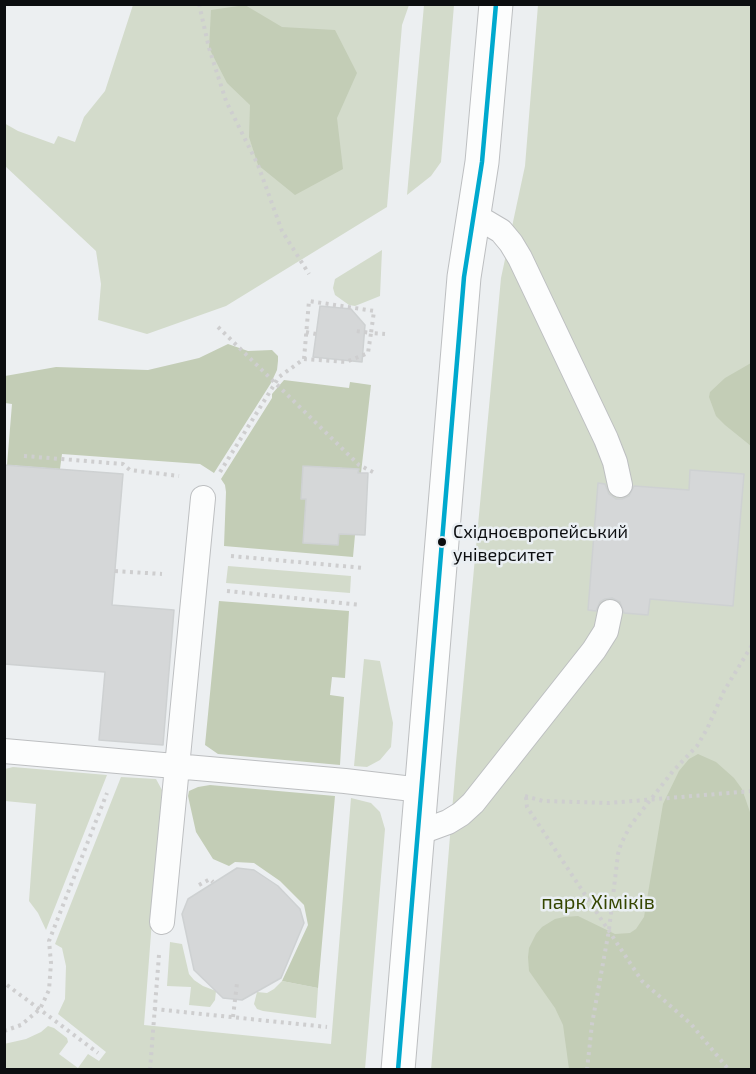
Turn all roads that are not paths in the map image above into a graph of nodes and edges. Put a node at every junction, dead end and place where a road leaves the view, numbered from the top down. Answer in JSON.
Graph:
{"nodes":[{"id":1,"x":496,"y":4,"type":"edge"},
{"id":2,"x":474,"y":215,"type":"junction"},
{"id":3,"x":620,"y":485,"type":"dead end"},
{"id":4,"x":206,"y":493,"type":"road end"},
{"id":5,"x":610,"y":612,"type":"dead end"},
{"id":6,"x":4,"y":751,"type":"edge"},
{"id":7,"x":176,"y":766,"type":"junction"},
{"id":8,"x":421,"y":790,"type":"junction"},
{"id":9,"x":418,"y":833,"type":"junction"},
{"id":10,"x":162,"y":922,"type":"road end"},
{"id":11,"x":398,"y":1070,"type":"edge"}],
"edges":[{"from":1,"to":2,"type":"main road"},
{"from":2,"to":3,"type":"lane"},
{"from":2,"to":8,"type":"main road"},
{"from":4,"to":7,"type":"lane"},
{"from":5,"to":9,"type":"lane"},
{"from":6,"to":7,"type":"lane"},
{"from":7,"to":8,"type":"lane"},
{"from":7,"to":10,"type":"lane"},
{"from":8,"to":9,"type":"main road"},
{"from":9,"to":11,"type":"main road"}]}
